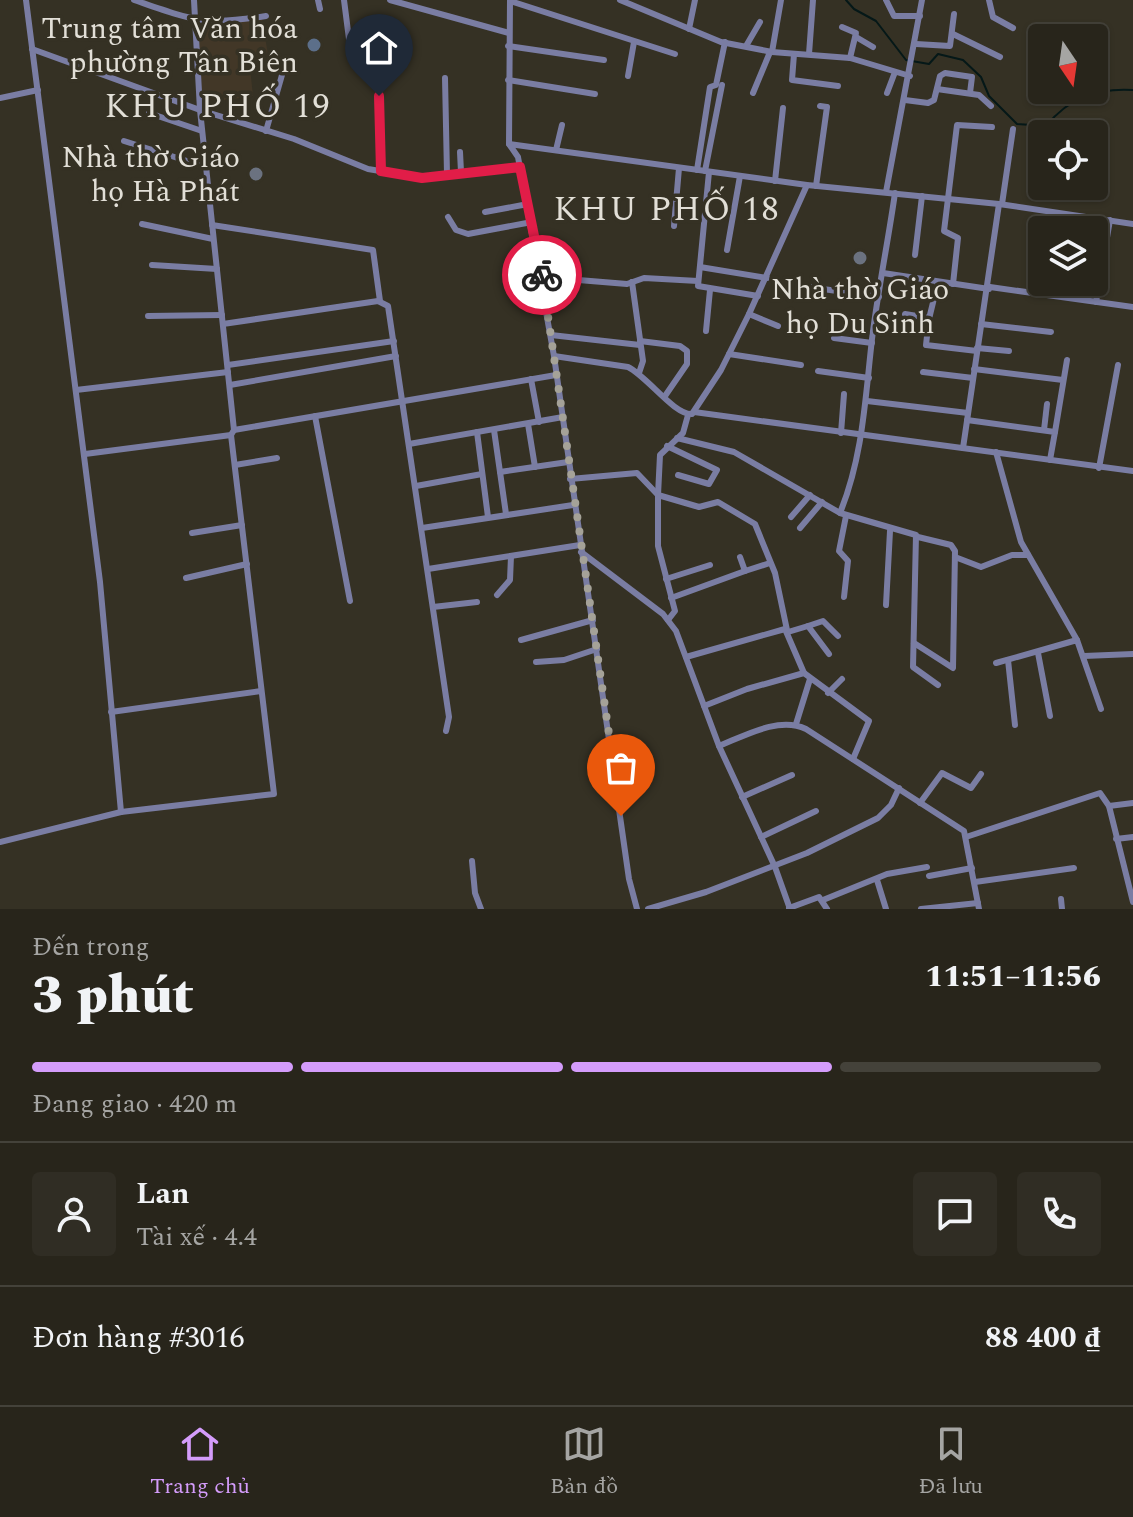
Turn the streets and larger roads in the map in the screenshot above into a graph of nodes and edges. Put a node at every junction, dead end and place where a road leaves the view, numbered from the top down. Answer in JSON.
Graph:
{"nodes":[{"id":1,"x":26,"y":0,"type":"edge"},
{"id":2,"x":134,"y":0,"type":"edge"},
{"id":3,"x":160,"y":0,"type":"edge"},
{"id":4,"x":194,"y":0,"type":"edge"},
{"id":5,"x":318,"y":0,"type":"edge"},
{"id":6,"x":344,"y":0,"type":"edge"},
{"id":7,"x":390,"y":0,"type":"edge"},
{"id":8,"x":430,"y":0,"type":"edge"},
{"id":9,"x":510,"y":0,"type":"edge"},
{"id":10,"x":620,"y":0,"type":"edge"},
{"id":11,"x":695,"y":0,"type":"edge"},
{"id":12,"x":781,"y":0,"type":"edge"},
{"id":13,"x":813,"y":0,"type":"edge"},
{"id":14,"x":886,"y":0,"type":"edge"},
{"id":15,"x":922,"y":0,"type":"edge"},
{"id":16,"x":989,"y":0,"type":"edge"},
{"id":17,"x":157,"y":8,"type":"junction"},
{"id":18,"x":320,"y":9,"type":"dead end"},
{"id":19,"x":433,"y":12,"type":"junction"},
{"id":20,"x":954,"y":14,"type":"dead end"},
{"id":21,"x":266,"y":16,"type":"dead end"},
{"id":22,"x":920,"y":16,"type":"junction"},
{"id":23,"x":196,"y":22,"type":"junction"},
{"id":24,"x":760,"y":22,"type":"dead end"},
{"id":25,"x":842,"y":27,"type":"dead end"},
{"id":26,"x":1013,"y":28,"type":"dead end"},
{"id":27,"x":689,"y":29,"type":"junction"},
{"id":28,"x":509,"y":33,"type":"junction"},
{"id":29,"x":953,"y":34,"type":"junction"},
{"id":30,"x":856,"y":37,"type":"junction"},
{"id":31,"x":349,"y":39,"type":"dead end"},
{"id":32,"x":634,"y":42,"type":"junction"},
{"id":33,"x":725,"y":42,"type":"junction"},
{"id":34,"x":916,"y":44,"type":"junction"},
{"id":35,"x":508,"y":46,"type":"junction"},
{"id":36,"x":746,"y":46,"type":"junction"},
{"id":37,"x":873,"y":47,"type":"dead end"},
{"id":38,"x":32,"y":49,"type":"junction"},
{"id":39,"x":771,"y":52,"type":"junction"},
{"id":40,"x":675,"y":54,"type":"dead end"},
{"id":41,"x":794,"y":54,"type":"junction"},
{"id":42,"x":809,"y":54,"type":"junction"},
{"id":43,"x":1000,"y":57,"type":"dead end"},
{"id":44,"x":850,"y":58,"type":"junction"},
{"id":45,"x":604,"y":60,"type":"dead end"},
{"id":46,"x":286,"y":61,"type":"dead end"},
{"id":47,"x":895,"y":72,"type":"junction"},
{"id":48,"x":628,"y":76,"type":"dead end"},
{"id":49,"x":910,"y":76,"type":"junction"},
{"id":50,"x":445,"y":78,"type":"dead end"},
{"id":51,"x":508,"y":80,"type":"junction"},
{"id":52,"x":722,"y":85,"type":"dead end"},
{"id":53,"x":838,"y":86,"type":"dead end"},
{"id":54,"x":937,"y":89,"type":"junction"},
{"id":55,"x":38,"y":90,"type":"junction"},
{"id":56,"x":753,"y":93,"type":"dead end"},
{"id":57,"x":887,"y":93,"type":"dead end"},
{"id":58,"x":970,"y":93,"type":"junction"},
{"id":59,"x":595,"y":94,"type":"dead end"},
{"id":60,"x":379,"y":96,"type":"dead end"},
{"id":61,"x":0,"y":98,"type":"edge"},
{"id":62,"x":905,"y":100,"type":"junction"},
{"id":63,"x":820,"y":106,"type":"dead end"},
{"id":64,"x":991,"y":106,"type":"dead end"},
{"id":65,"x":783,"y":108,"type":"dead end"},
{"id":66,"x":200,"y":110,"type":"junction"},
{"id":67,"x":149,"y":113,"type":"dead end"},
{"id":68,"x":562,"y":125,"type":"dead end"},
{"id":69,"x":992,"y":127,"type":"dead end"},
{"id":70,"x":1013,"y":129,"type":"dead end"},
{"id":71,"x":202,"y":131,"type":"junction"},
{"id":72,"x":266,"y":131,"type":"junction"},
{"id":73,"x":124,"y":141,"type":"dead end"},
{"id":74,"x":509,"y":144,"type":"junction"},
{"id":75,"x":556,"y":150,"type":"junction"},
{"id":76,"x":460,"y":152,"type":"dead end"},
{"id":77,"x":206,"y":167,"type":"junction"},
{"id":78,"x":520,"y":167,"type":"junction"},
{"id":79,"x":679,"y":168,"type":"junction"},
{"id":80,"x":697,"y":170,"type":"junction"},
{"id":81,"x":381,"y":171,"type":"junction"},
{"id":82,"x":461,"y":172,"type":"junction"},
{"id":83,"x":707,"y":172,"type":"junction"},
{"id":84,"x":447,"y":174,"type":"junction"},
{"id":85,"x":740,"y":176,"type":"junction"},
{"id":86,"x":775,"y":181,"type":"junction"},
{"id":87,"x":812,"y":185,"type":"junction"},
{"id":88,"x":886,"y":192,"type":"junction"},
{"id":89,"x":895,"y":193,"type":"junction"},
{"id":90,"x":922,"y":196,"type":"junction"},
{"id":91,"x":949,"y":199,"type":"junction"},
{"id":92,"x":528,"y":204,"type":"junction"},
{"id":93,"x":1001,"y":204,"type":"junction"},
{"id":94,"x":485,"y":212,"type":"dead end"},
{"id":95,"x":448,"y":217,"type":"dead end"},
{"id":96,"x":1110,"y":220,"type":"junction"},
{"id":97,"x":532,"y":222,"type":"junction"},
{"id":98,"x":142,"y":224,"type":"dead end"},
{"id":99,"x":1133,"y":224,"type":"edge"},
{"id":100,"x":212,"y":225,"type":"junction"},
{"id":101,"x":674,"y":226,"type":"dead end"},
{"id":102,"x":213,"y":239,"type":"junction"},
{"id":103,"x":727,"y":250,"type":"dead end"},
{"id":104,"x":915,"y":255,"type":"dead end"},
{"id":105,"x":152,"y":265,"type":"dead end"},
{"id":106,"x":700,"y":267,"type":"junction"},
{"id":107,"x":217,"y":269,"type":"junction"},
{"id":108,"x":883,"y":273,"type":"junction"},
{"id":109,"x":542,"y":277,"type":"junction"},
{"id":110,"x":767,"y":278,"type":"junction"},
{"id":111,"x":698,"y":281,"type":"junction"},
{"id":112,"x":632,"y":282,"type":"junction"},
{"id":113,"x":938,"y":282,"type":"junction"},
{"id":114,"x":953,"y":284,"type":"junction"},
{"id":115,"x":809,"y":287,"type":"dead end"},
{"id":116,"x":989,"y":288,"type":"junction"},
{"id":117,"x":710,"y":290,"type":"junction"},
{"id":118,"x":758,"y":296,"type":"junction"},
{"id":119,"x":879,"y":297,"type":"junction"},
{"id":120,"x":380,"y":301,"type":"junction"},
{"id":121,"x":1096,"y":302,"type":"junction"},
{"id":122,"x":1133,"y":307,"type":"edge"},
{"id":123,"x":749,"y":314,"type":"junction"},
{"id":124,"x":905,"y":314,"type":"dead end"},
{"id":125,"x":222,"y":315,"type":"junction"},
{"id":126,"x":148,"y":316,"type":"dead end"},
{"id":127,"x":929,"y":319,"type":"junction"},
{"id":128,"x":223,"y":324,"type":"junction"},
{"id":129,"x":981,"y":324,"type":"junction"},
{"id":130,"x":778,"y":326,"type":"dead end"},
{"id":131,"x":706,"y":331,"type":"dead end"},
{"id":132,"x":1051,"y":332,"type":"dead end"},
{"id":133,"x":551,"y":335,"type":"junction"},
{"id":134,"x":834,"y":338,"type":"dead end"},
{"id":135,"x":394,"y":341,"type":"junction"},
{"id":136,"x":640,"y":343,"type":"junction"},
{"id":137,"x":872,"y":343,"type":"junction"},
{"id":138,"x":977,"y":349,"type":"junction"},
{"id":139,"x":1009,"y":351,"type":"dead end"},
{"id":140,"x":729,"y":354,"type":"junction"},
{"id":141,"x":396,"y":356,"type":"junction"},
{"id":142,"x":554,"y":356,"type":"junction"},
{"id":143,"x":1067,"y":360,"type":"dead end"},
{"id":144,"x":801,"y":365,"type":"dead end"},
{"id":145,"x":1118,"y":365,"type":"dead end"},
{"id":146,"x":228,"y":369,"type":"junction"},
{"id":147,"x":974,"y":369,"type":"junction"},
{"id":148,"x":818,"y":371,"type":"dead end"},
{"id":149,"x":923,"y":372,"type":"dead end"},
{"id":150,"x":639,"y":373,"type":"junction"},
{"id":151,"x":556,"y":375,"type":"junction"},
{"id":152,"x":869,"y":378,"type":"junction"},
{"id":153,"x":973,"y":378,"type":"junction"},
{"id":154,"x":531,"y":379,"type":"junction"},
{"id":155,"x":1063,"y":380,"type":"junction"},
{"id":156,"x":230,"y":385,"type":"junction"},
{"id":157,"x":76,"y":390,"type":"junction"},
{"id":158,"x":844,"y":394,"type":"dead end"},
{"id":159,"x":665,"y":396,"type":"junction"},
{"id":160,"x":867,"y":401,"type":"junction"},
{"id":161,"x":402,"y":402,"type":"junction"},
{"id":162,"x":1047,"y":404,"type":"dead end"},
{"id":163,"x":691,"y":414,"type":"junction"},
{"id":164,"x":315,"y":416,"type":"junction"},
{"id":165,"x":563,"y":417,"type":"junction"},
{"id":166,"x":968,"y":417,"type":"junction"},
{"id":167,"x":539,"y":422,"type":"junction"},
{"id":168,"x":528,"y":424,"type":"junction"},
{"id":169,"x":494,"y":430,"type":"junction"},
{"id":170,"x":1044,"y":430,"type":"junction"},
{"id":171,"x":232,"y":432,"type":"junction"},
{"id":172,"x":477,"y":432,"type":"junction"},
{"id":173,"x":1055,"y":432,"type":"junction"},
{"id":174,"x":841,"y":433,"type":"junction"},
{"id":175,"x":863,"y":436,"type":"junction"},
{"id":176,"x":677,"y":438,"type":"junction"},
{"id":177,"x":409,"y":444,"type":"junction"},
{"id":178,"x":667,"y":446,"type":"junction"},
{"id":179,"x":963,"y":448,"type":"junction"},
{"id":180,"x":996,"y":452,"type":"junction"},
{"id":181,"x":85,"y":454,"type":"junction"},
{"id":182,"x":277,"y":458,"type":"dead end"},
{"id":183,"x":1050,"y":460,"type":"junction"},
{"id":184,"x":568,"y":462,"type":"junction"},
{"id":185,"x":235,"y":465,"type":"junction"},
{"id":186,"x":535,"y":467,"type":"junction"},
{"id":187,"x":1099,"y":468,"type":"junction"},
{"id":188,"x":1133,"y":471,"type":"edge"},
{"id":189,"x":500,"y":472,"type":"junction"},
{"id":190,"x":482,"y":474,"type":"junction"},
{"id":191,"x":678,"y":475,"type":"dead end"},
{"id":192,"x":570,"y":479,"type":"junction"},
{"id":193,"x":416,"y":486,"type":"junction"},
{"id":194,"x":658,"y":495,"type":"junction"},
{"id":195,"x":810,"y":495,"type":"junction"},
{"id":196,"x":822,"y":502,"type":"junction"},
{"id":197,"x":573,"y":505,"type":"junction"},
{"id":198,"x":506,"y":514,"type":"junction"},
{"id":199,"x":843,"y":514,"type":"junction"},
{"id":200,"x":488,"y":517,"type":"junction"},
{"id":201,"x":791,"y":517,"type":"dead end"},
{"id":202,"x":242,"y":525,"type":"junction"},
{"id":203,"x":422,"y":528,"type":"junction"},
{"id":204,"x":800,"y":528,"type":"dead end"},
{"id":205,"x":890,"y":531,"type":"junction"},
{"id":206,"x":192,"y":533,"type":"dead end"},
{"id":207,"x":918,"y":537,"type":"junction"},
{"id":208,"x":581,"y":549,"type":"junction"},
{"id":209,"x":1028,"y":555,"type":"junction"},
{"id":210,"x":511,"y":556,"type":"junction"},
{"id":211,"x":740,"y":557,"type":"dead end"},
{"id":212,"x":955,"y":557,"type":"junction"},
{"id":213,"x":770,"y":563,"type":"junction"},
{"id":214,"x":247,"y":564,"type":"junction"},
{"id":215,"x":710,"y":565,"type":"dead end"},
{"id":216,"x":428,"y":569,"type":"junction"},
{"id":217,"x":745,"y":571,"type":"junction"},
{"id":218,"x":186,"y":578,"type":"dead end"},
{"id":219,"x":666,"y":579,"type":"junction"},
{"id":220,"x":497,"y":595,"type":"dead end"},
{"id":221,"x":844,"y":597,"type":"dead end"},
{"id":222,"x":671,"y":598,"type":"junction"},
{"id":223,"x":350,"y":601,"type":"dead end"},
{"id":224,"x":477,"y":602,"type":"dead end"},
{"id":225,"x":886,"y":605,"type":"dead end"},
{"id":226,"x":433,"y":607,"type":"junction"},
{"id":227,"x":593,"y":620,"type":"junction"},
{"id":228,"x":668,"y":620,"type":"junction"},
{"id":229,"x":808,"y":626,"type":"junction"},
{"id":230,"x":787,"y":631,"type":"junction"},
{"id":231,"x":838,"y":636,"type":"dead end"},
{"id":232,"x":521,"y":640,"type":"dead end"},
{"id":233,"x":1077,"y":640,"type":"junction"},
{"id":234,"x":914,"y":643,"type":"junction"},
{"id":235,"x":597,"y":649,"type":"junction"},
{"id":236,"x":1038,"y":653,"type":"junction"},
{"id":237,"x":829,"y":654,"type":"dead end"},
{"id":238,"x":1133,"y":654,"type":"edge"},
{"id":239,"x":1084,"y":656,"type":"junction"},
{"id":240,"x":686,"y":657,"type":"junction"},
{"id":241,"x":1008,"y":660,"type":"junction"},
{"id":242,"x":536,"y":662,"type":"dead end"},
{"id":243,"x":996,"y":663,"type":"dead end"},
{"id":244,"x":807,"y":676,"type":"junction"},
{"id":245,"x":842,"y":679,"type":"dead end"},
{"id":246,"x":938,"y":685,"type":"dead end"},
{"id":247,"x":261,"y":691,"type":"junction"},
{"id":248,"x":828,"y":693,"type":"junction"},
{"id":249,"x":704,"y":706,"type":"junction"},
{"id":250,"x":1101,"y":709,"type":"dead end"},
{"id":251,"x":111,"y":712,"type":"junction"},
{"id":252,"x":1050,"y":716,"type":"dead end"},
{"id":253,"x":796,"y":724,"type":"junction"},
{"id":254,"x":1015,"y":725,"type":"dead end"},
{"id":255,"x":446,"y":731,"type":"dead end"},
{"id":256,"x":719,"y":746,"type":"junction"},
{"id":257,"x":853,"y":759,"type":"junction"},
{"id":258,"x":981,"y":774,"type":"dead end"},
{"id":259,"x":792,"y":775,"type":"dead end"},
{"id":260,"x":899,"y":788,"type":"junction"},
{"id":261,"x":742,"y":797,"type":"junction"},
{"id":262,"x":920,"y":803,"type":"junction"},
{"id":263,"x":1133,"y":803,"type":"edge"},
{"id":264,"x":1109,"y":806,"type":"junction"},
{"id":265,"x":816,"y":811,"type":"dead end"},
{"id":266,"x":121,"y":812,"type":"junction"},
{"id":267,"x":761,"y":837,"type":"junction"},
{"id":268,"x":966,"y":837,"type":"junction"},
{"id":269,"x":1133,"y":837,"type":"edge"},
{"id":270,"x":1116,"y":839,"type":"junction"},
{"id":271,"x":0,"y":842,"type":"edge"},
{"id":272,"x":472,"y":861,"type":"dead end"},
{"id":273,"x":775,"y":867,"type":"junction"},
{"id":274,"x":927,"y":867,"type":"dead end"},
{"id":275,"x":972,"y":868,"type":"junction"},
{"id":276,"x":1074,"y":868,"type":"dead end"},
{"id":277,"x":929,"y":876,"type":"dead end"},
{"id":278,"x":877,"y":880,"type":"junction"},
{"id":279,"x":975,"y":882,"type":"junction"},
{"id":280,"x":1061,"y":899,"type":"dead end"},
{"id":281,"x":823,"y":900,"type":"junction"},
{"id":282,"x":1133,"y":902,"type":"edge"},
{"id":283,"x":978,"y":906,"type":"edge"},
{"id":284,"x":790,"y":908,"type":"edge"},
{"id":285,"x":481,"y":909,"type":"edge"},
{"id":286,"x":637,"y":909,"type":"edge"},
{"id":287,"x":648,"y":909,"type":"edge"},
{"id":288,"x":827,"y":909,"type":"edge"},
{"id":289,"x":886,"y":909,"type":"edge"},
{"id":290,"x":921,"y":909,"type":"edge"},
{"id":291,"x":1062,"y":909,"type":"edge"}],
"edges":[{"from":1,"to":38,"type":"street"},
{"from":2,"to":17,"type":"street"},
{"from":3,"to":17,"type":"street"},
{"from":4,"to":23,"type":"street"},
{"from":5,"to":18,"type":"street"},
{"from":6,"to":31,"type":"street"},
{"from":7,"to":19,"type":"street"},
{"from":8,"to":19,"type":"street"},
{"from":9,"to":28,"type":"street"},
{"from":9,"to":32,"type":"street"},
{"from":10,"to":27,"type":"street"},
{"from":11,"to":27,"type":"street"},
{"from":12,"to":39,"type":"street"},
{"from":13,"to":42,"type":"street"},
{"from":14,"to":22,"type":"street"},
{"from":15,"to":22,"type":"street"},
{"from":16,"to":26,"type":"street"},
{"from":17,"to":23,"type":"street"},
{"from":19,"to":28,"type":"street"},
{"from":20,"to":29,"type":"street"},
{"from":21,"to":23,"type":"street"},
{"from":22,"to":34,"type":"street"},
{"from":23,"to":66,"type":"street"},
{"from":24,"to":36,"type":"street"},
{"from":25,"to":30,"type":"street"},
{"from":27,"to":33,"type":"street"},
{"from":28,"to":35,"type":"street"},
{"from":29,"to":34,"type":"street"},
{"from":29,"to":43,"type":"street"},
{"from":30,"to":37,"type":"street"},
{"from":30,"to":44,"type":"street"},
{"from":32,"to":40,"type":"street"},
{"from":32,"to":48,"type":"street"},
{"from":33,"to":36,"type":"street"},
{"from":33,"to":80,"type":"street"},
{"from":34,"to":49,"type":"street"},
{"from":35,"to":45,"type":"street"},
{"from":35,"to":51,"type":"street"},
{"from":36,"to":39,"type":"street"},
{"from":38,"to":55,"type":"street"},
{"from":38,"to":66,"type":"street"},
{"from":39,"to":41,"type":"street"},
{"from":39,"to":56,"type":"street"},
{"from":41,"to":42,"type":"street"},
{"from":41,"to":53,"type":"street"},
{"from":42,"to":44,"type":"street"},
{"from":44,"to":47,"type":"street"},
{"from":46,"to":72,"type":"street"},
{"from":47,"to":49,"type":"street"},
{"from":47,"to":57,"type":"street"},
{"from":49,"to":62,"type":"street"},
{"from":50,"to":84,"type":"street"},
{"from":51,"to":59,"type":"street"},
{"from":51,"to":74,"type":"street"},
{"from":52,"to":83,"type":"street"},
{"from":54,"to":58,"type":"street"},
{"from":54,"to":58,"type":"street"},
{"from":54,"to":62,"type":"street"},
{"from":55,"to":61,"type":"street"},
{"from":55,"to":157,"type":"street"},
{"from":58,"to":64,"type":"street"},
{"from":60,"to":81,"type":"street"},
{"from":62,"to":88,"type":"street"},
{"from":63,"to":87,"type":"street"},
{"from":65,"to":86,"type":"street"},
{"from":66,"to":71,"type":"street"},
{"from":66,"to":72,"type":"street"},
{"from":67,"to":71,"type":"street"},
{"from":68,"to":75,"type":"street"},
{"from":69,"to":91,"type":"street"},
{"from":70,"to":93,"type":"street"},
{"from":71,"to":77,"type":"street"},
{"from":72,"to":81,"type":"street"},
{"from":73,"to":77,"type":"street"},
{"from":74,"to":75,"type":"street"},
{"from":74,"to":78,"type":"street"},
{"from":75,"to":79,"type":"street"},
{"from":76,"to":82,"type":"street"},
{"from":77,"to":100,"type":"street"},
{"from":78,"to":82,"type":"street"},
{"from":78,"to":92,"type":"street"},
{"from":79,"to":80,"type":"street"},
{"from":79,"to":101,"type":"street"},
{"from":80,"to":83,"type":"street"},
{"from":81,"to":84,"type":"street"},
{"from":82,"to":84,"type":"street"},
{"from":83,"to":85,"type":"street"},
{"from":83,"to":106,"type":"street"},
{"from":85,"to":86,"type":"street"},
{"from":85,"to":103,"type":"street"},
{"from":86,"to":87,"type":"street"},
{"from":87,"to":88,"type":"street"},
{"from":87,"to":110,"type":"street"},
{"from":88,"to":89,"type":"street"},
{"from":89,"to":90,"type":"street"},
{"from":89,"to":108,"type":"street"},
{"from":90,"to":91,"type":"street"},
{"from":90,"to":104,"type":"street"},
{"from":91,"to":93,"type":"street"},
{"from":91,"to":114,"type":"street"},
{"from":92,"to":94,"type":"street"},
{"from":92,"to":97,"type":"street"},
{"from":93,"to":96,"type":"street"},
{"from":93,"to":116,"type":"street"},
{"from":95,"to":97,"type":"street"},
{"from":96,"to":99,"type":"street"},
{"from":96,"to":121,"type":"street"},
{"from":97,"to":109,"type":"street"},
{"from":98,"to":102,"type":"street"},
{"from":100,"to":102,"type":"street"},
{"from":100,"to":120,"type":"street"},
{"from":102,"to":107,"type":"street"},
{"from":105,"to":107,"type":"street"},
{"from":106,"to":110,"type":"street"},
{"from":106,"to":111,"type":"street"},
{"from":107,"to":125,"type":"street"},
{"from":108,"to":113,"type":"street"},
{"from":108,"to":119,"type":"street"},
{"from":109,"to":112,"type":"street"},
{"from":109,"to":133,"type":"street"},
{"from":110,"to":118,"type":"street"},
{"from":111,"to":112,"type":"street"},
{"from":111,"to":117,"type":"street"},
{"from":112,"to":136,"type":"street"},
{"from":113,"to":114,"type":"street"},
{"from":113,"to":127,"type":"street"},
{"from":114,"to":116,"type":"street"},
{"from":115,"to":119,"type":"street"},
{"from":116,"to":121,"type":"street"},
{"from":116,"to":129,"type":"street"},
{"from":117,"to":118,"type":"street"},
{"from":117,"to":131,"type":"street"},
{"from":118,"to":123,"type":"street"},
{"from":119,"to":137,"type":"street"},
{"from":120,"to":128,"type":"street"},
{"from":120,"to":135,"type":"street"},
{"from":121,"to":122,"type":"street"},
{"from":123,"to":130,"type":"street"},
{"from":123,"to":140,"type":"street"},
{"from":124,"to":127,"type":"street"},
{"from":125,"to":126,"type":"street"},
{"from":125,"to":128,"type":"street"},
{"from":127,"to":138,"type":"street"},
{"from":128,"to":146,"type":"street"},
{"from":129,"to":132,"type":"street"},
{"from":129,"to":138,"type":"street"},
{"from":133,"to":136,"type":"street"},
{"from":133,"to":142,"type":"street"},
{"from":134,"to":137,"type":"street"},
{"from":135,"to":141,"type":"street"},
{"from":135,"to":146,"type":"street"},
{"from":136,"to":150,"type":"street"},
{"from":136,"to":159,"type":"street"},
{"from":137,"to":152,"type":"street"},
{"from":138,"to":139,"type":"street"},
{"from":138,"to":147,"type":"street"},
{"from":140,"to":144,"type":"street"},
{"from":140,"to":163,"type":"street"},
{"from":141,"to":156,"type":"street"},
{"from":141,"to":161,"type":"street"},
{"from":142,"to":150,"type":"street"},
{"from":142,"to":151,"type":"street"},
{"from":143,"to":155,"type":"street"},
{"from":145,"to":187,"type":"street"},
{"from":146,"to":156,"type":"street"},
{"from":146,"to":157,"type":"street"},
{"from":147,"to":153,"type":"street"},
{"from":147,"to":155,"type":"street"},
{"from":148,"to":152,"type":"street"},
{"from":149,"to":153,"type":"street"},
{"from":150,"to":159,"type":"street"},
{"from":151,"to":154,"type":"street"},
{"from":151,"to":165,"type":"street"},
{"from":152,"to":160,"type":"street"},
{"from":153,"to":166,"type":"street"},
{"from":154,"to":161,"type":"street"},
{"from":154,"to":167,"type":"street"},
{"from":155,"to":173,"type":"street"},
{"from":156,"to":171,"type":"street"},
{"from":157,"to":181,"type":"street"},
{"from":158,"to":174,"type":"street"},
{"from":159,"to":163,"type":"street"},
{"from":160,"to":166,"type":"street"},
{"from":160,"to":175,"type":"street"},
{"from":161,"to":164,"type":"street"},
{"from":161,"to":177,"type":"street"},
{"from":162,"to":170,"type":"street"},
{"from":163,"to":174,"type":"street"},
{"from":163,"to":176,"type":"street"},
{"from":164,"to":171,"type":"street"},
{"from":164,"to":223,"type":"street"},
{"from":165,"to":167,"type":"street"},
{"from":165,"to":184,"type":"street"},
{"from":166,"to":170,"type":"street"},
{"from":166,"to":179,"type":"street"},
{"from":167,"to":168,"type":"street"},
{"from":168,"to":169,"type":"street"},
{"from":168,"to":186,"type":"street"},
{"from":169,"to":172,"type":"street"},
{"from":169,"to":189,"type":"street"},
{"from":170,"to":173,"type":"street"},
{"from":171,"to":181,"type":"street"},
{"from":171,"to":185,"type":"street"},
{"from":172,"to":177,"type":"street"},
{"from":172,"to":190,"type":"street"},
{"from":173,"to":183,"type":"street"},
{"from":174,"to":175,"type":"street"},
{"from":175,"to":179,"type":"street"},
{"from":175,"to":199,"type":"street"},
{"from":176,"to":178,"type":"street"},
{"from":176,"to":195,"type":"street"},
{"from":177,"to":193,"type":"street"},
{"from":178,"to":191,"type":"street"},
{"from":178,"to":194,"type":"street"},
{"from":179,"to":180,"type":"street"},
{"from":180,"to":183,"type":"street"},
{"from":180,"to":209,"type":"street"},
{"from":181,"to":251,"type":"street"},
{"from":182,"to":185,"type":"street"},
{"from":183,"to":187,"type":"street"},
{"from":184,"to":186,"type":"street"},
{"from":184,"to":192,"type":"street"},
{"from":185,"to":202,"type":"street"},
{"from":186,"to":189,"type":"street"},
{"from":187,"to":188,"type":"street"},
{"from":189,"to":198,"type":"street"},
{"from":190,"to":193,"type":"street"},
{"from":190,"to":200,"type":"street"},
{"from":192,"to":194,"type":"street"},
{"from":192,"to":197,"type":"street"},
{"from":193,"to":203,"type":"street"},
{"from":194,"to":213,"type":"street"},
{"from":194,"to":219,"type":"street"},
{"from":195,"to":196,"type":"street"},
{"from":195,"to":201,"type":"street"},
{"from":196,"to":199,"type":"street"},
{"from":196,"to":204,"type":"street"},
{"from":197,"to":198,"type":"street"},
{"from":197,"to":208,"type":"street"},
{"from":198,"to":200,"type":"street"},
{"from":199,"to":205,"type":"street"},
{"from":199,"to":221,"type":"street"},
{"from":200,"to":203,"type":"street"},
{"from":202,"to":206,"type":"street"},
{"from":202,"to":214,"type":"street"},
{"from":203,"to":216,"type":"street"},
{"from":205,"to":207,"type":"street"},
{"from":205,"to":225,"type":"street"},
{"from":207,"to":212,"type":"street"},
{"from":207,"to":234,"type":"street"},
{"from":208,"to":210,"type":"street"},
{"from":208,"to":227,"type":"street"},
{"from":208,"to":228,"type":"street"},
{"from":209,"to":212,"type":"street"},
{"from":209,"to":233,"type":"street"},
{"from":210,"to":216,"type":"street"},
{"from":210,"to":220,"type":"street"},
{"from":211,"to":217,"type":"street"},
{"from":212,"to":234,"type":"street"},
{"from":213,"to":217,"type":"street"},
{"from":213,"to":230,"type":"street"},
{"from":214,"to":218,"type":"street"},
{"from":214,"to":247,"type":"street"},
{"from":215,"to":219,"type":"street"},
{"from":216,"to":226,"type":"street"},
{"from":217,"to":222,"type":"street"},
{"from":219,"to":222,"type":"street"},
{"from":222,"to":228,"type":"street"},
{"from":224,"to":226,"type":"street"},
{"from":226,"to":255,"type":"street"},
{"from":227,"to":232,"type":"street"},
{"from":227,"to":235,"type":"street"},
{"from":228,"to":240,"type":"street"},
{"from":229,"to":230,"type":"street"},
{"from":229,"to":231,"type":"street"},
{"from":229,"to":237,"type":"street"},
{"from":230,"to":240,"type":"street"},
{"from":230,"to":244,"type":"street"},
{"from":233,"to":236,"type":"street"},
{"from":233,"to":239,"type":"street"},
{"from":234,"to":246,"type":"street"},
{"from":235,"to":242,"type":"street"},
{"from":235,"to":286,"type":"street"},
{"from":236,"to":241,"type":"street"},
{"from":236,"to":252,"type":"street"},
{"from":238,"to":239,"type":"street"},
{"from":239,"to":250,"type":"street"},
{"from":240,"to":249,"type":"street"},
{"from":241,"to":243,"type":"street"},
{"from":241,"to":254,"type":"street"},
{"from":244,"to":248,"type":"street"},
{"from":244,"to":249,"type":"street"},
{"from":244,"to":253,"type":"street"},
{"from":245,"to":248,"type":"street"},
{"from":247,"to":251,"type":"street"},
{"from":247,"to":266,"type":"street"},
{"from":248,"to":257,"type":"street"},
{"from":249,"to":256,"type":"street"},
{"from":251,"to":266,"type":"street"},
{"from":253,"to":256,"type":"street"},
{"from":253,"to":257,"type":"street"},
{"from":256,"to":261,"type":"street"},
{"from":257,"to":260,"type":"street"},
{"from":258,"to":262,"type":"street"},
{"from":259,"to":261,"type":"street"},
{"from":260,"to":262,"type":"street"},
{"from":260,"to":273,"type":"street"},
{"from":261,"to":267,"type":"street"},
{"from":262,"to":268,"type":"street"},
{"from":263,"to":264,"type":"street"},
{"from":264,"to":268,"type":"street"},
{"from":264,"to":270,"type":"street"},
{"from":265,"to":267,"type":"street"},
{"from":266,"to":271,"type":"street"},
{"from":267,"to":273,"type":"street"},
{"from":268,"to":275,"type":"street"},
{"from":269,"to":270,"type":"street"},
{"from":270,"to":282,"type":"street"},
{"from":272,"to":285,"type":"street"},
{"from":273,"to":284,"type":"street"},
{"from":273,"to":287,"type":"street"},
{"from":274,"to":278,"type":"street"},
{"from":275,"to":277,"type":"street"},
{"from":275,"to":279,"type":"street"},
{"from":276,"to":279,"type":"street"},
{"from":278,"to":281,"type":"street"},
{"from":278,"to":289,"type":"street"},
{"from":279,"to":283,"type":"street"},
{"from":280,"to":291,"type":"street"},
{"from":281,"to":284,"type":"street"},
{"from":281,"to":288,"type":"street"},
{"from":283,"to":290,"type":"street"}]}
